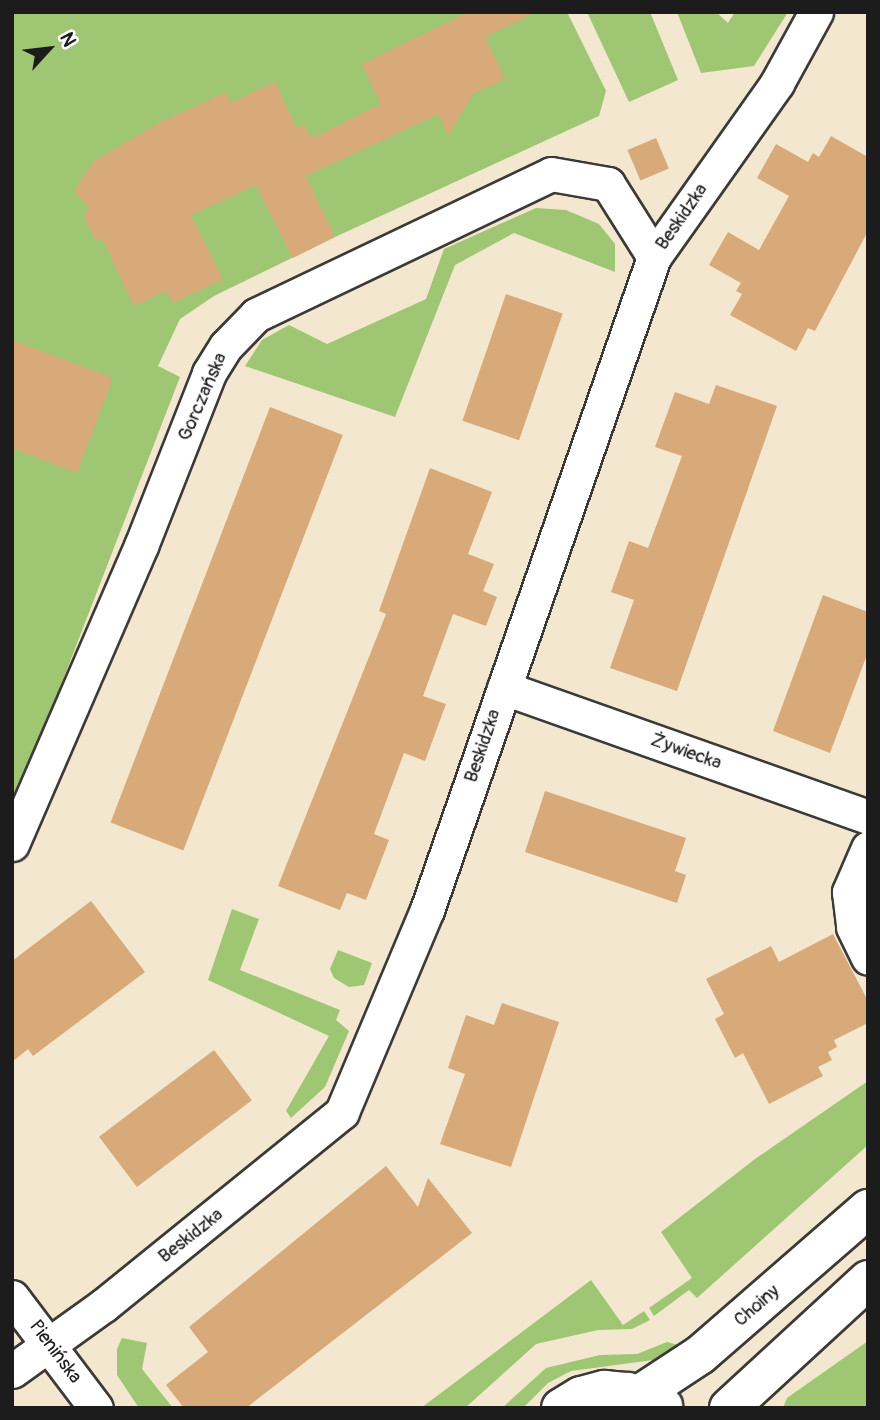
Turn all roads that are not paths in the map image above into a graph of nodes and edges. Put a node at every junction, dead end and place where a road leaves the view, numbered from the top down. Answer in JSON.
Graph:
{"nodes":[{"id":1,"x":816,"y":12,"type":"edge"},
{"id":2,"x":654,"y":257,"type":"junction"},
{"id":3,"x":503,"y":688,"type":"junction"},
{"id":4,"x":868,"y":817,"type":"edge"},
{"id":5,"x":12,"y":844,"type":"edge"},
{"id":6,"x":868,"y":848,"type":"edge"},
{"id":7,"x":868,"y":958,"type":"edge"},
{"id":8,"x":868,"y":1209,"type":"edge"},
{"id":9,"x":868,"y":1280,"type":"edge"},
{"id":10,"x":12,"y":1297,"type":"edge"},
{"id":11,"x":50,"y":1342,"type":"junction"},
{"id":12,"x":12,"y":1371,"type":"edge"},
{"id":13,"x":652,"y":1401,"type":"edge"},
{"id":14,"x":96,"y":1408,"type":"edge"},
{"id":15,"x":561,"y":1408,"type":"edge"},
{"id":16,"x":729,"y":1408,"type":"edge"}],
"edges":[{"from":1,"to":2,"type":"street","name":"Beskidzka"},
{"from":2,"to":3,"type":"street","name":"Beskidzka"},
{"from":2,"to":5,"type":"street","name":"Gorczańska"},
{"from":3,"to":4,"type":"street","name":"Żywiecka"},
{"from":3,"to":11,"type":"street","name":"Beskidzka"},
{"from":6,"to":7,"type":"street"},
{"from":8,"to":13,"type":"street","name":"Choiny"},
{"from":9,"to":16,"type":"street"},
{"from":10,"to":11,"type":"street","name":"Pienińska"},
{"from":11,"to":12,"type":"street","name":"Beskidzka"},
{"from":11,"to":14,"type":"street","name":"Pienińska"},
{"from":13,"to":15,"type":"street"}]}
